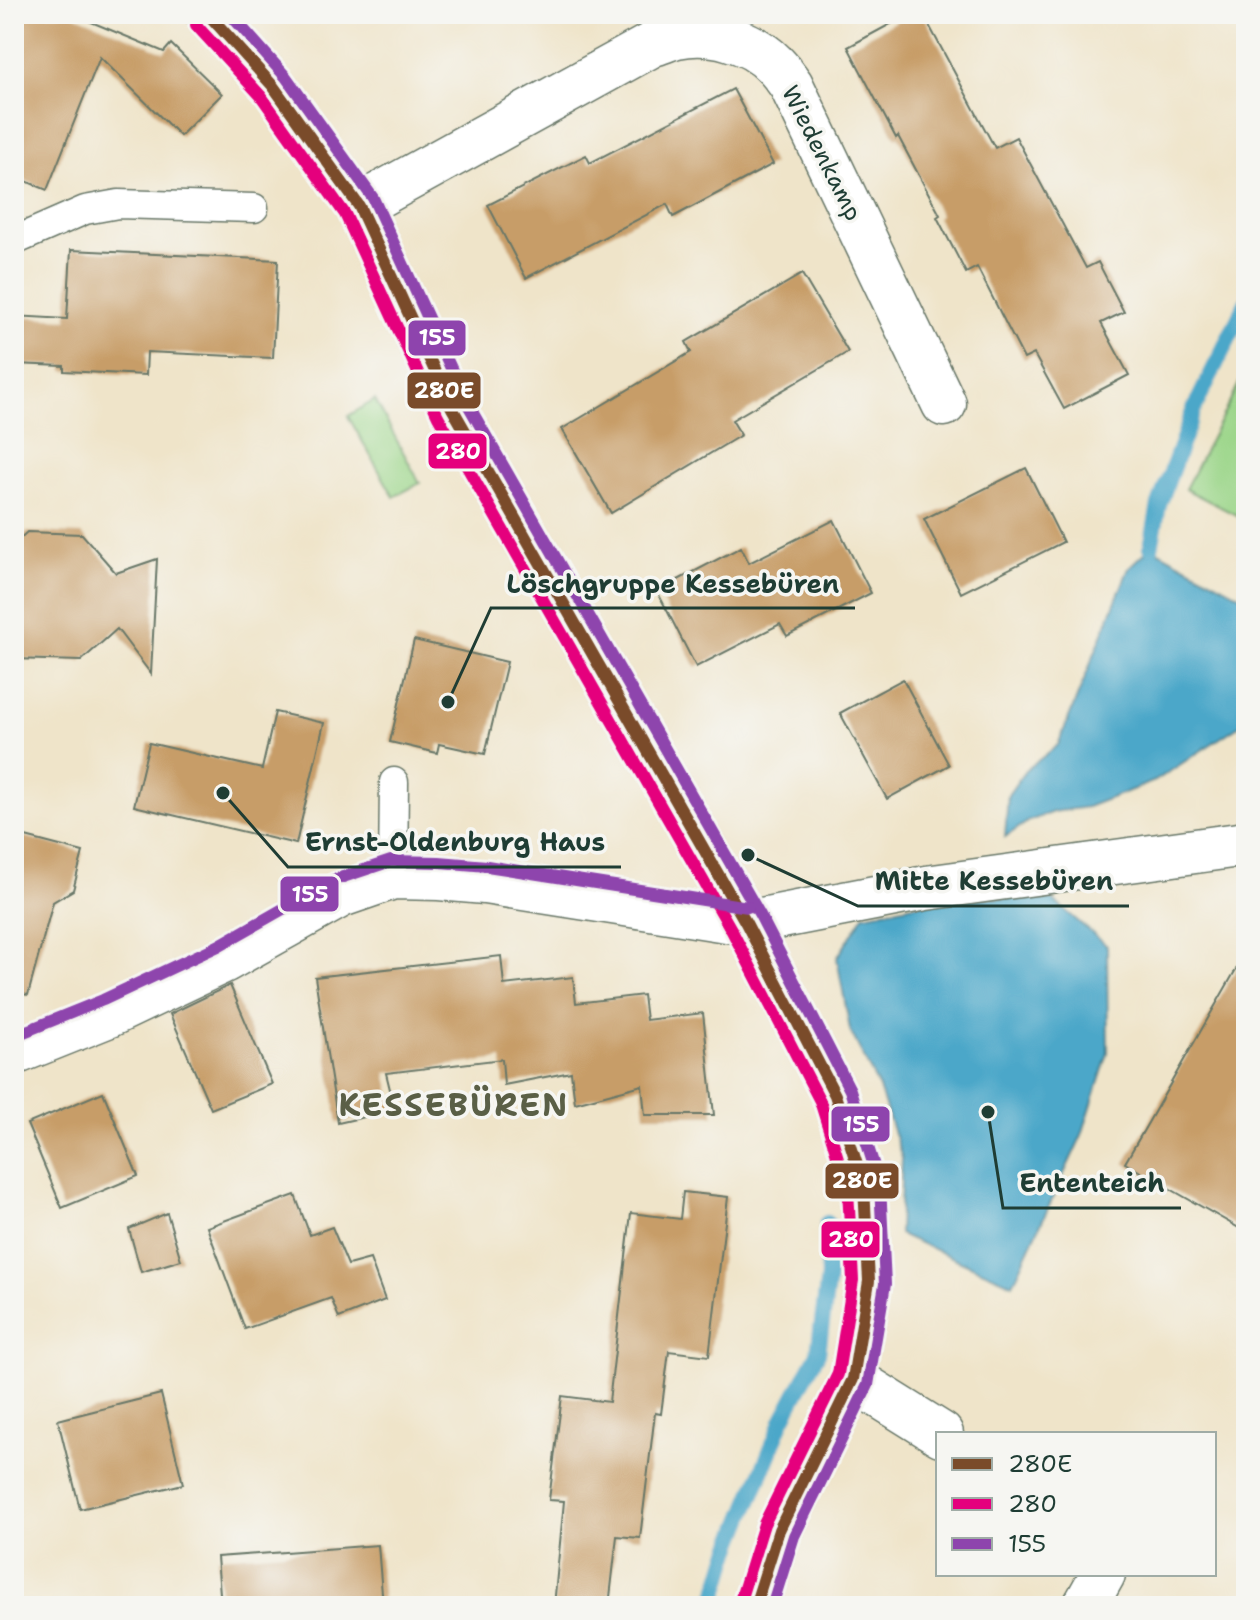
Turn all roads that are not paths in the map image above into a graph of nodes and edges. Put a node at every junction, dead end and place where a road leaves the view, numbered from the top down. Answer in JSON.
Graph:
{"nodes":[{"id":1,"x":208,"y":14,"type":"edge"},
{"id":2,"x":359,"y":206,"type":"junction"},
{"id":3,"x":254,"y":208,"type":"dead end"},
{"id":4,"x":14,"y":241,"type":"edge"},
{"id":5,"x":944,"y":404,"type":"dead end"},
{"id":6,"x":394,"y":782,"type":"dead end"},
{"id":7,"x":1246,"y":844,"type":"edge"},
{"id":8,"x":393,"y":877,"type":"junction"},
{"id":9,"x":746,"y":923,"type":"junction"},
{"id":10,"x":14,"y":1053,"type":"edge"},
{"id":11,"x":853,"y":1379,"type":"junction"},
{"id":12,"x":938,"y":1432,"type":"edge"},
{"id":13,"x":1102,"y":1576,"type":"edge"},
{"id":14,"x":755,"y":1606,"type":"edge"},
{"id":15,"x":1085,"y":1606,"type":"edge"}],
"edges":[{"from":1,"to":2,"type":"main road"},
{"from":2,"to":5,"type":"street","name":"Wiedenkamp"},
{"from":2,"to":9,"type":"main road"},
{"from":3,"to":4,"type":"lane"},
{"from":6,"to":8,"type":"lane"},
{"from":7,"to":9,"type":"street"},
{"from":8,"to":9,"type":"street"},
{"from":8,"to":10,"type":"street"},
{"from":9,"to":11,"type":"main road"},
{"from":11,"to":12,"type":"street"},
{"from":11,"to":14,"type":"main road"},
{"from":13,"to":15,"type":"street"}]}
